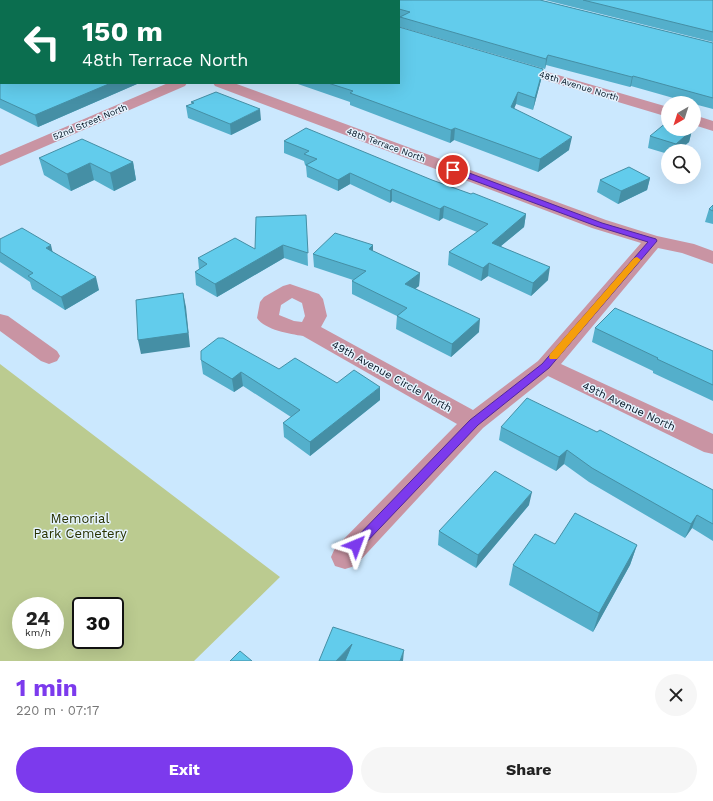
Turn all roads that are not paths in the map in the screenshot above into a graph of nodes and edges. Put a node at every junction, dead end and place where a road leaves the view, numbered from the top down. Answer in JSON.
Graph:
{"nodes":[{"id":1,"x":504,"y":63,"type":"edge"},
{"id":2,"x":178,"y":84,"type":"edge"},
{"id":3,"x":223,"y":84,"type":"edge"},
{"id":4,"x":661,"y":110,"type":"edge"},
{"id":5,"x":701,"y":122,"type":"edge"},
{"id":6,"x":713,"y":126,"type":"edge"},
{"id":7,"x":4,"y":156,"type":"edge"},
{"id":8,"x":653,"y":241,"type":"junction"},
{"id":9,"x":713,"y":258,"type":"edge"},
{"id":10,"x":0,"y":321,"type":"edge"},
{"id":11,"x":309,"y":330,"type":"dead end"},
{"id":12,"x":49,"y":356,"type":"dead end"},
{"id":13,"x":546,"y":366,"type":"junction"},
{"id":14,"x":474,"y":422,"type":"junction"},
{"id":15,"x":713,"y":445,"type":"edge"},
{"id":16,"x":346,"y":556,"type":"dead end"}],
"edges":[{"from":1,"to":4,"type":"street","name":"48th Avenue North"},
{"from":2,"to":7,"type":"street","name":"52nd Street North"},
{"from":3,"to":8,"type":"street","name":"48th Terrace North"},
{"from":5,"to":6,"type":"street"},
{"from":8,"to":9,"type":"street","name":"48th Terrace North"},
{"from":8,"to":13,"type":"street"},
{"from":10,"to":12,"type":"street"},
{"from":11,"to":14,"type":"street","name":"49th Avenue Circle North"},
{"from":13,"to":14,"type":"street"},
{"from":13,"to":15,"type":"street","name":"49th Avenue North"},
{"from":14,"to":16,"type":"street"}]}
